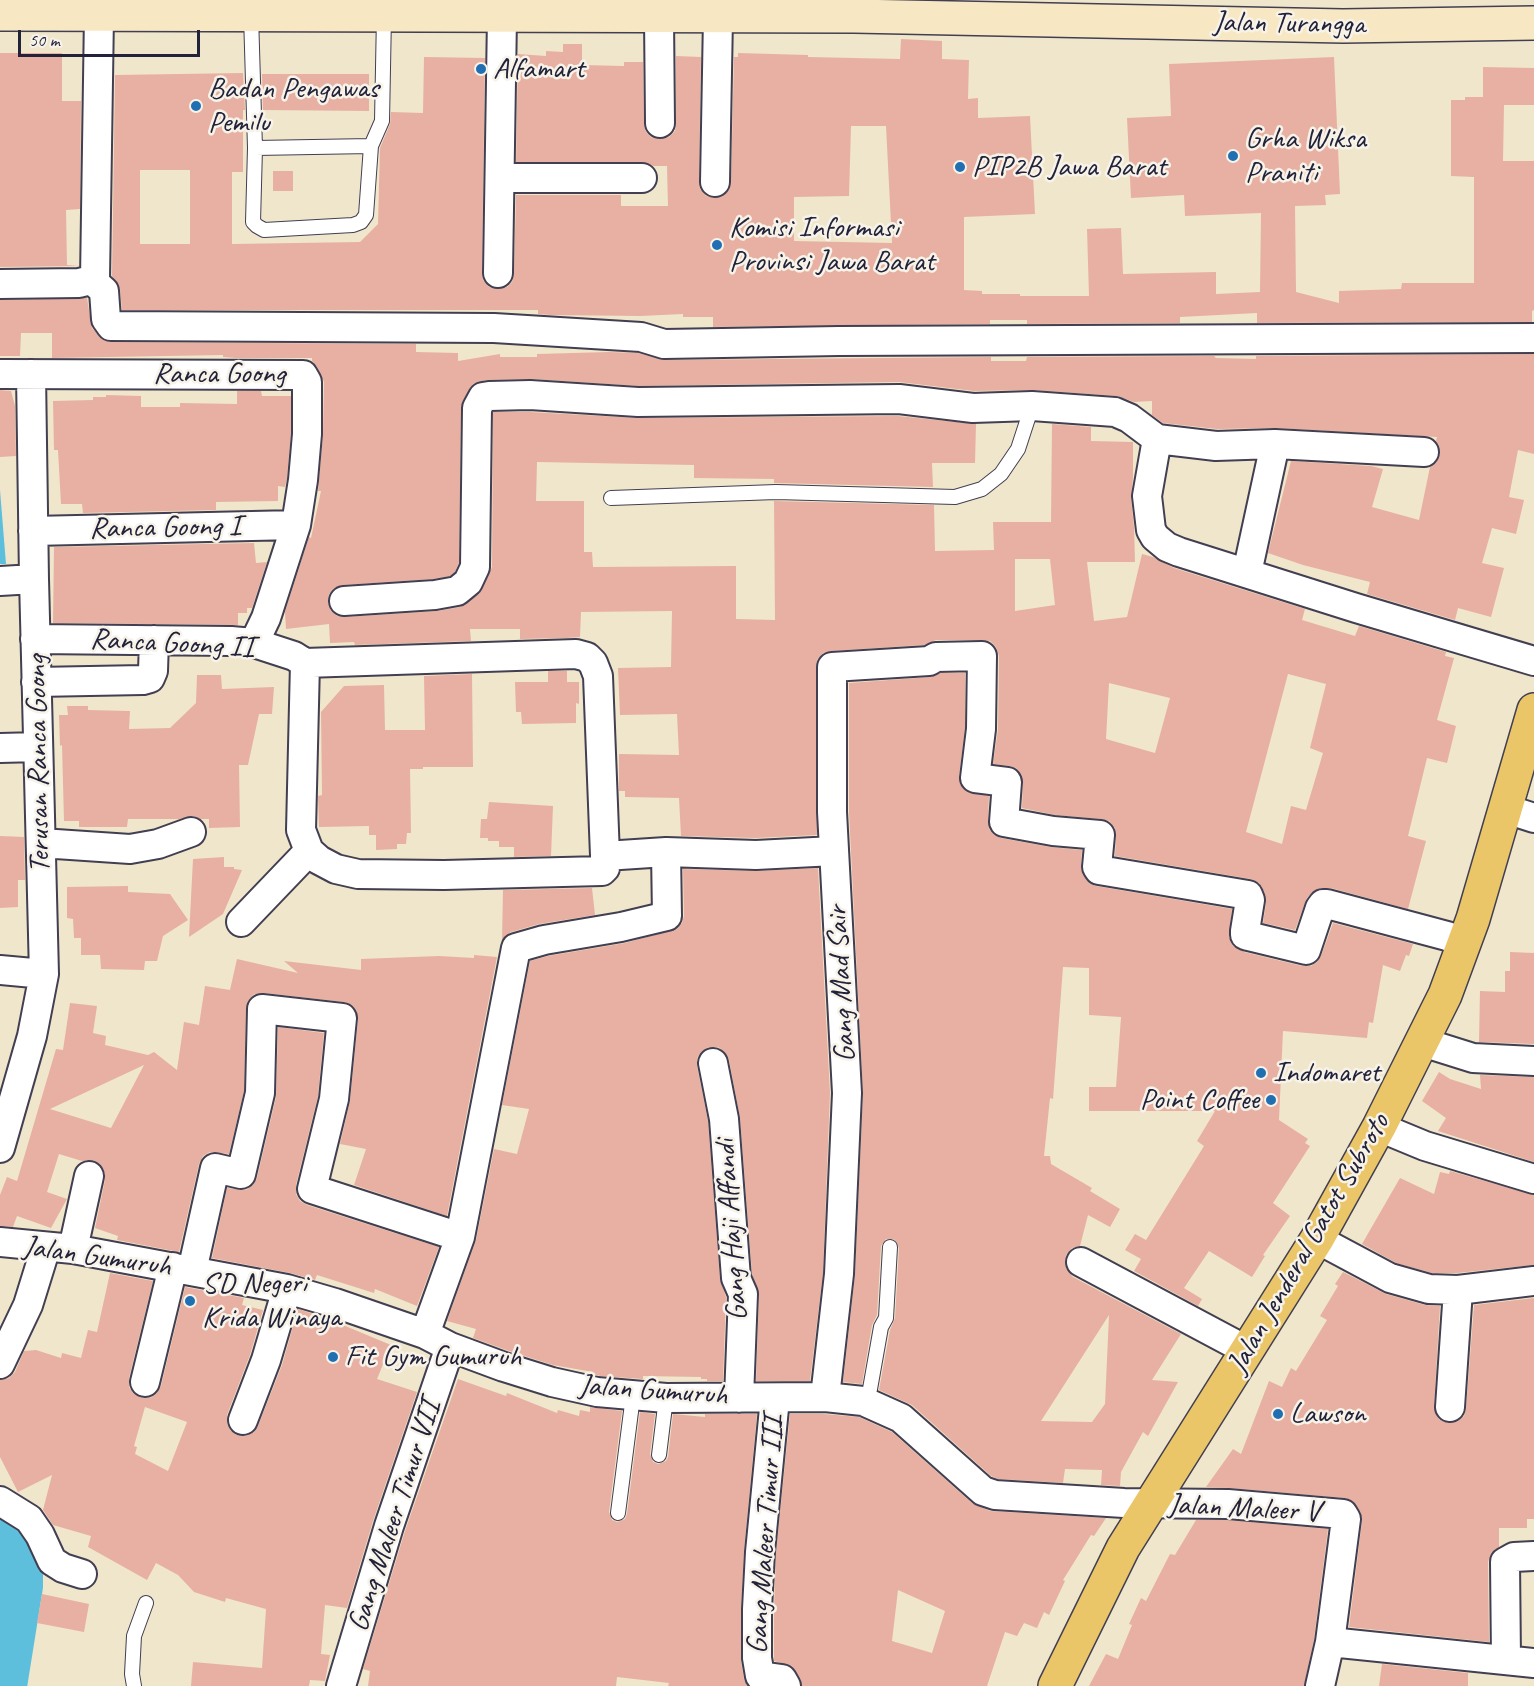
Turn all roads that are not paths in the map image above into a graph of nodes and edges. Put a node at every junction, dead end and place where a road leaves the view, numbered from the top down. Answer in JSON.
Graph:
{"nodes":[{"id":1,"x":854,"y":8,"type":"edge"},
{"id":2,"x":267,"y":10,"type":"edge"},
{"id":3,"x":1073,"y":10,"type":"edge"},
{"id":4,"x":639,"y":12,"type":"edge"},
{"id":5,"x":0,"y":14,"type":"edge"},
{"id":6,"x":99,"y":14,"type":"junction"},
{"id":7,"x":384,"y":15,"type":"junction"},
{"id":8,"x":502,"y":16,"type":"junction"},
{"id":9,"x":718,"y":17,"type":"junction"},
{"id":10,"x":1534,"y":23,"type":"edge"},
{"id":11,"x":660,"y":123,"type":"dead end"},
{"id":12,"x":371,"y":146,"type":"junction"},
{"id":13,"x":255,"y":148,"type":"junction"},
{"id":14,"x":500,"y":178,"type":"junction"},
{"id":15,"x":642,"y":178,"type":"dead end"},
{"id":16,"x":715,"y":182,"type":"dead end"},
{"id":17,"x":498,"y":273,"type":"dead end"},
{"id":18,"x":93,"y":280,"type":"junction"},
{"id":19,"x":0,"y":284,"type":"edge"},
{"id":20,"x":1534,"y":338,"type":"edge"},
{"id":21,"x":0,"y":374,"type":"edge"},
{"id":22,"x":31,"y":374,"type":"junction"},
{"id":23,"x":1032,"y":406,"type":"junction"},
{"id":24,"x":1157,"y":440,"type":"junction"},
{"id":25,"x":1275,"y":444,"type":"junction"},
{"id":26,"x":1424,"y":452,"type":"dead end"},
{"id":27,"x":611,"y":498,"type":"dead end"},
{"id":28,"x":296,"y":525,"type":"junction"},
{"id":29,"x":33,"y":531,"type":"junction"},
{"id":30,"x":1247,"y":573,"type":"junction"},
{"id":31,"x":34,"y":579,"type":"junction"},
{"id":32,"x":0,"y":581,"type":"edge"},
{"id":33,"x":344,"y":601,"type":"dead end"},
{"id":34,"x":35,"y":639,"type":"junction"},
{"id":35,"x":154,"y":640,"type":"junction"},
{"id":36,"x":254,"y":643,"type":"junction"},
{"id":37,"x":1534,"y":662,"type":"edge"},
{"id":38,"x":305,"y":663,"type":"junction"},
{"id":39,"x":36,"y":682,"type":"junction"},
{"id":40,"x":1534,"y":710,"type":"edge"},
{"id":41,"x":38,"y":747,"type":"junction"},
{"id":42,"x":0,"y":748,"type":"edge"},
{"id":43,"x":1520,"y":813,"type":"edge"},
{"id":44,"x":191,"y":832,"type":"dead end"},
{"id":45,"x":40,"y":843,"type":"junction"},
{"id":46,"x":309,"y":851,"type":"junction"},
{"id":47,"x":834,"y":851,"type":"junction"},
{"id":48,"x":666,"y":852,"type":"junction"},
{"id":49,"x":605,"y":856,"type":"junction"},
{"id":50,"x":241,"y":922,"type":"dead end"},
{"id":51,"x":1464,"y":943,"type":"junction"},
{"id":52,"x":0,"y":970,"type":"edge"},
{"id":53,"x":44,"y":974,"type":"junction"},
{"id":54,"x":1435,"y":1046,"type":"junction"},
{"id":55,"x":1534,"y":1061,"type":"edge"},
{"id":56,"x":713,"y":1063,"type":"dead end"},
{"id":57,"x":1379,"y":1127,"type":"junction"},
{"id":58,"x":0,"y":1148,"type":"edge"},
{"id":59,"x":89,"y":1176,"type":"dead end"},
{"id":60,"x":1534,"y":1179,"type":"edge"},
{"id":61,"x":460,"y":1237,"type":"junction"},
{"id":62,"x":1317,"y":1239,"type":"junction"},
{"id":63,"x":0,"y":1242,"type":"edge"},
{"id":64,"x":48,"y":1247,"type":"junction"},
{"id":65,"x":890,"y":1247,"type":"dead end"},
{"id":66,"x":1081,"y":1262,"type":"dead end"},
{"id":67,"x":182,"y":1269,"type":"junction"},
{"id":68,"x":1534,"y":1281,"type":"edge"},
{"id":69,"x":287,"y":1289,"type":"junction"},
{"id":70,"x":1458,"y":1290,"type":"junction"},
{"id":71,"x":425,"y":1334,"type":"junction"},
{"id":72,"x":450,"y":1347,"type":"junction"},
{"id":73,"x":1248,"y":1351,"type":"junction"},
{"id":74,"x":0,"y":1364,"type":"edge"},
{"id":75,"x":145,"y":1382,"type":"dead end"},
{"id":76,"x":633,"y":1396,"type":"junction"},
{"id":77,"x":825,"y":1397,"type":"junction"},
{"id":78,"x":666,"y":1398,"type":"junction"},
{"id":79,"x":739,"y":1398,"type":"junction"},
{"id":80,"x":775,"y":1398,"type":"junction"},
{"id":81,"x":864,"y":1401,"type":"junction"},
{"id":82,"x":1450,"y":1407,"type":"dead end"},
{"id":83,"x":243,"y":1420,"type":"dead end"},
{"id":84,"x":659,"y":1455,"type":"dead end"},
{"id":85,"x":0,"y":1501,"type":"edge"},
{"id":86,"x":1150,"y":1504,"type":"junction"},
{"id":87,"x":618,"y":1513,"type":"dead end"},
{"id":88,"x":1534,"y":1556,"type":"edge"},
{"id":89,"x":82,"y":1574,"type":"dead end"},
{"id":90,"x":146,"y":1603,"type":"dead end"},
{"id":91,"x":1330,"y":1642,"type":"junction"},
{"id":92,"x":1506,"y":1659,"type":"junction"},
{"id":93,"x":1534,"y":1663,"type":"edge"},
{"id":94,"x":134,"y":1686,"type":"edge"},
{"id":95,"x":341,"y":1686,"type":"edge"},
{"id":96,"x":786,"y":1686,"type":"edge"},
{"id":97,"x":1055,"y":1686,"type":"edge"},
{"id":98,"x":1320,"y":1686,"type":"edge"}],
"edges":[{"from":1,"to":3,"type":"main road","name":"Jalan Turangga"},
{"from":1,"to":9,"type":"main road","name":"Jalan Turangga"},
{"from":2,"to":6,"type":"main road","name":"Jalan Turangga"},
{"from":2,"to":7,"type":"main road","name":"Jalan Turangga"},
{"from":2,"to":13,"type":"lane"},
{"from":3,"to":10,"type":"main road","name":"Jalan Turangga"},
{"from":4,"to":8,"type":"main road","name":"Jalan Turangga"},
{"from":4,"to":9,"type":"main road","name":"Jalan Turangga"},
{"from":4,"to":11,"type":"street"},
{"from":5,"to":6,"type":"main road","name":"Jalan Turangga"},
{"from":6,"to":18,"type":"street"},
{"from":7,"to":8,"type":"main road","name":"Jalan Turangga"},
{"from":7,"to":12,"type":"lane"},
{"from":8,"to":14,"type":"street"},
{"from":9,"to":16,"type":"street"},
{"from":12,"to":13,"type":"lane"},
{"from":12,"to":13,"type":"lane"},
{"from":14,"to":15,"type":"street"},
{"from":14,"to":17,"type":"street"},
{"from":18,"to":19,"type":"street"},
{"from":18,"to":20,"type":"street"},
{"from":21,"to":22,"type":"street","name":"Ranca Goong"},
{"from":22,"to":28,"type":"street","name":"Ranca Goong"},
{"from":22,"to":29,"type":"street","name":"Terusan Ranca Goong"},
{"from":23,"to":24,"type":"street"},
{"from":23,"to":27,"type":"lane"},
{"from":23,"to":33,"type":"street"},
{"from":24,"to":25,"type":"street"},
{"from":24,"to":30,"type":"street"},
{"from":25,"to":26,"type":"street"},
{"from":25,"to":30,"type":"street"},
{"from":28,"to":29,"type":"street","name":"Ranca Goong I"},
{"from":28,"to":36,"type":"street","name":"Ranca Goong"},
{"from":29,"to":31,"type":"street","name":"Terusan Ranca Goong"},
{"from":30,"to":37,"type":"street"},
{"from":31,"to":32,"type":"street"},
{"from":31,"to":34,"type":"street","name":"Terusan Ranca Goong"},
{"from":34,"to":35,"type":"street","name":"Ranca Goong II"},
{"from":34,"to":39,"type":"street","name":"Terusan Ranca Goong"},
{"from":35,"to":36,"type":"street","name":"Ranca Goong II"},
{"from":35,"to":39,"type":"street"},
{"from":36,"to":38,"type":"street","name":"Ranca Goong II"},
{"from":38,"to":46,"type":"street"},
{"from":38,"to":49,"type":"street"},
{"from":39,"to":41,"type":"street","name":"Terusan Ranca Goong"},
{"from":40,"to":43,"type":"main road","name":"Jalan Jenderal Gatot Subroto"},
{"from":41,"to":42,"type":"street"},
{"from":41,"to":45,"type":"street","name":"Terusan Ranca Goong"},
{"from":43,"to":51,"type":"main road","name":"Jalan Jenderal Gatot Subroto"},
{"from":44,"to":45,"type":"street"},
{"from":45,"to":53,"type":"street","name":"Terusan Ranca Goong"},
{"from":46,"to":49,"type":"street"},
{"from":46,"to":50,"type":"street"},
{"from":47,"to":48,"type":"street"},
{"from":47,"to":51,"type":"street","name":"Gang Mad Sair"},
{"from":47,"to":77,"type":"street","name":"Gang Mad Sair"},
{"from":48,"to":49,"type":"street"},
{"from":48,"to":61,"type":"street"},
{"from":51,"to":54,"type":"main road","name":"Jalan Jenderal Gatot Subroto"},
{"from":52,"to":53,"type":"street"},
{"from":53,"to":58,"type":"street","name":"Terusan Ranca Goong"},
{"from":54,"to":55,"type":"street"},
{"from":54,"to":57,"type":"main road","name":"Jalan Jenderal Gatot Subroto"},
{"from":56,"to":79,"type":"street","name":"Gang Haji Affandi"},
{"from":57,"to":60,"type":"street"},
{"from":57,"to":62,"type":"main road","name":"Jalan Jenderal Gatot Subroto"},
{"from":59,"to":64,"type":"street"},
{"from":61,"to":67,"type":"street"},
{"from":61,"to":71,"type":"street"},
{"from":62,"to":70,"type":"street"},
{"from":62,"to":73,"type":"main road","name":"Jalan Jenderal Gatot Subroto"},
{"from":63,"to":64,"type":"street","name":"Jalan Gumuruh"},
{"from":64,"to":67,"type":"street","name":"Jalan Gumuruh"},
{"from":64,"to":74,"type":"street"},
{"from":65,"to":81,"type":"lane"},
{"from":66,"to":73,"type":"street"},
{"from":67,"to":69,"type":"street","name":"Jalan Gumuruh"},
{"from":67,"to":75,"type":"street"},
{"from":68,"to":70,"type":"street"},
{"from":69,"to":71,"type":"street","name":"Jalan Gumuruh"},
{"from":69,"to":83,"type":"street"},
{"from":70,"to":82,"type":"street"},
{"from":71,"to":72,"type":"street","name":"Jalan Gumuruh"},
{"from":72,"to":76,"type":"street","name":"Jalan Gumuruh"},
{"from":72,"to":95,"type":"street","name":"Gang Maleer Timur VII"},
{"from":73,"to":86,"type":"main road","name":"Jalan Jenderal Gatot Subroto"},
{"from":76,"to":78,"type":"street","name":"Jalan Gumuruh"},
{"from":76,"to":87,"type":"lane"},
{"from":77,"to":80,"type":"street","name":"Jalan Gumuruh"},
{"from":77,"to":81,"type":"street","name":"Jalan Gumuruh"},
{"from":78,"to":79,"type":"street","name":"Jalan Gumuruh"},
{"from":78,"to":84,"type":"lane"},
{"from":79,"to":80,"type":"street","name":"Jalan Gumuruh"},
{"from":80,"to":96,"type":"street","name":"Gang Maleer Timur III"},
{"from":81,"to":86,"type":"street","name":"Jalan Gumuruh"},
{"from":85,"to":89,"type":"street"},
{"from":86,"to":91,"type":"street","name":"Jalan Maleer V"},
{"from":86,"to":97,"type":"main road","name":"Jalan Jenderal Gatot Subroto"},
{"from":88,"to":92,"type":"street"},
{"from":90,"to":94,"type":"lane"},
{"from":91,"to":92,"type":"street"},
{"from":91,"to":98,"type":"street","name":"Jalan Maleer V"},
{"from":92,"to":93,"type":"street"}]}
